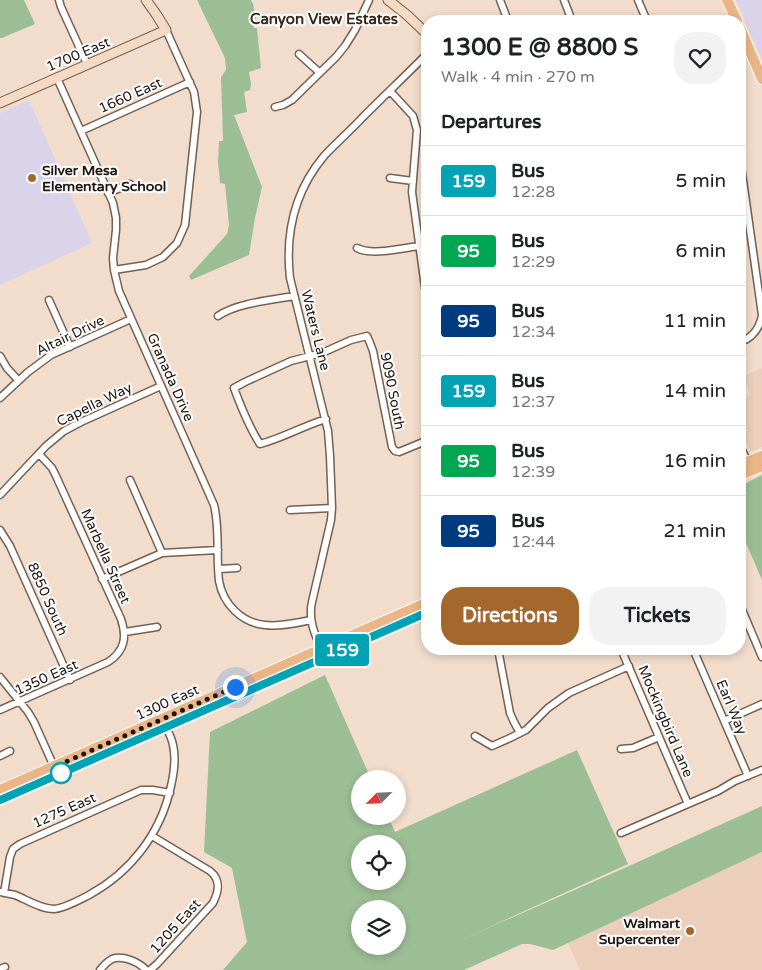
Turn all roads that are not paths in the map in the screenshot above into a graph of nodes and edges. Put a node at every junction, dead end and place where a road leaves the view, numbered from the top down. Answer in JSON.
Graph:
{"nodes":[{"id":1,"x":59,"y":0,"type":"edge"},
{"id":2,"x":146,"y":0,"type":"edge"},
{"id":3,"x":369,"y":0,"type":"edge"},
{"id":4,"x":388,"y":0,"type":"edge"},
{"id":5,"x":500,"y":0,"type":"edge"},
{"id":6,"x":564,"y":0,"type":"edge"},
{"id":7,"x":638,"y":0,"type":"edge"},
{"id":8,"x":727,"y":0,"type":"edge"},
{"id":9,"x":506,"y":15,"type":"edge"},
{"id":10,"x":570,"y":15,"type":"edge"},
{"id":11,"x":645,"y":15,"type":"edge"},
{"id":12,"x":734,"y":15,"type":"edge"},
{"id":13,"x":421,"y":28,"type":"edge"},
{"id":14,"x":166,"y":30,"type":"junction"},
{"id":15,"x":746,"y":42,"type":"edge"},
{"id":16,"x":299,"y":54,"type":"dead end"},
{"id":17,"x":421,"y":60,"type":"edge"},
{"id":18,"x":87,"y":64,"type":"junction"},
{"id":19,"x":320,"y":73,"type":"junction"},
{"id":20,"x":57,"y":78,"type":"junction"},
{"id":21,"x":762,"y":79,"type":"edge"},
{"id":22,"x":190,"y":82,"type":"junction"},
{"id":23,"x":390,"y":91,"type":"junction"},
{"id":24,"x":0,"y":103,"type":"edge"},
{"id":25,"x":275,"y":107,"type":"dead end"},
{"id":26,"x":81,"y":131,"type":"junction"},
{"id":27,"x":390,"y":178,"type":"dead end"},
{"id":28,"x":412,"y":181,"type":"junction"},
{"id":29,"x":130,"y":184,"type":"dead end"},
{"id":30,"x":108,"y":193,"type":"junction"},
{"id":31,"x":746,"y":202,"type":"edge"},
{"id":32,"x":418,"y":246,"type":"junction"},
{"id":33,"x":357,"y":248,"type":"dead end"},
{"id":34,"x":421,"y":265,"type":"edge"},
{"id":35,"x":114,"y":270,"type":"junction"},
{"id":36,"x":294,"y":296,"type":"junction"},
{"id":37,"x":49,"y":300,"type":"dead end"},
{"id":38,"x":218,"y":316,"type":"dead end"},
{"id":39,"x":762,"y":316,"type":"edge"},
{"id":40,"x":131,"y":319,"type":"junction"},
{"id":41,"x":746,"y":340,"type":"edge"},
{"id":42,"x":70,"y":347,"type":"junction"},
{"id":43,"x":0,"y":356,"type":"edge"},
{"id":44,"x":309,"y":356,"type":"junction"},
{"id":45,"x":18,"y":380,"type":"junction"},
{"id":46,"x":161,"y":386,"type":"junction"},
{"id":47,"x":0,"y":398,"type":"edge"},
{"id":48,"x":326,"y":419,"type":"junction"},
{"id":49,"x":421,"y":443,"type":"edge"},
{"id":50,"x":38,"y":454,"type":"junction"},
{"id":51,"x":762,"y":456,"type":"edge"},
{"id":52,"x":746,"y":466,"type":"edge"},
{"id":53,"x":762,"y":466,"type":"edge"},
{"id":54,"x":130,"y":480,"type":"dead end"},
{"id":55,"x":0,"y":495,"type":"edge"},
{"id":56,"x":332,"y":508,"type":"junction"},
{"id":57,"x":290,"y":510,"type":"dead end"},
{"id":58,"x":0,"y":530,"type":"edge"},
{"id":59,"x":218,"y":550,"type":"junction"},
{"id":60,"x":162,"y":553,"type":"junction"},
{"id":61,"x":237,"y":568,"type":"dead end"},
{"id":62,"x":219,"y":569,"type":"junction"},
{"id":63,"x":102,"y":578,"type":"junction"},
{"id":64,"x":421,"y":605,"type":"edge"},
{"id":65,"x":421,"y":615,"type":"edge"},
{"id":66,"x":746,"y":619,"type":"edge"},
{"id":67,"x":311,"y":620,"type":"junction"},
{"id":68,"x":157,"y":627,"type":"dead end"},
{"id":69,"x":125,"y":632,"type":"junction"},
{"id":70,"x":323,"y":653,"type":"junction"},
{"id":71,"x":499,"y":655,"type":"edge"},
{"id":72,"x":623,"y":655,"type":"edge"},
{"id":73,"x":696,"y":655,"type":"edge"},
{"id":74,"x":762,"y":656,"type":"edge"},
{"id":75,"x":628,"y":666,"type":"junction"},
{"id":76,"x":0,"y":678,"type":"edge"},
{"id":77,"x":70,"y":680,"type":"junction"},
{"id":78,"x":20,"y":702,"type":"junction"},
{"id":79,"x":762,"y":704,"type":"edge"},
{"id":80,"x":0,"y":710,"type":"edge"},
{"id":81,"x":724,"y":721,"type":"junction"},
{"id":82,"x":166,"y":727,"type":"junction"},
{"id":83,"x":520,"y":733,"type":"junction"},
{"id":84,"x":475,"y":736,"type":"dead end"},
{"id":85,"x":659,"y":737,"type":"junction"},
{"id":86,"x":621,"y":749,"type":"dead end"},
{"id":87,"x":10,"y":751,"type":"dead end"},
{"id":88,"x":0,"y":756,"type":"edge"},
{"id":89,"x":762,"y":770,"type":"edge"},
{"id":90,"x":56,"y":771,"type":"junction"},
{"id":91,"x":748,"y":776,"type":"junction"},
{"id":92,"x":0,"y":790,"type":"edge"},
{"id":93,"x":170,"y":793,"type":"junction"},
{"id":94,"x":0,"y":800,"type":"edge"},
{"id":95,"x":688,"y":804,"type":"junction"},
{"id":96,"x":621,"y":833,"type":"dead end"},
{"id":97,"x":152,"y":836,"type":"junction"},
{"id":98,"x":2,"y":892,"type":"edge"},
{"id":99,"x":100,"y":970,"type":"edge"},
{"id":100,"x":146,"y":970,"type":"edge"},
{"id":101,"x":150,"y":970,"type":"edge"}],
"edges":[{"from":1,"to":18,"type":"street"},
{"from":2,"to":14,"type":"street"},
{"from":3,"to":19,"type":"street"},
{"from":4,"to":13,"type":"street"},
{"from":5,"to":9,"type":"street"},
{"from":6,"to":10,"type":"street"},
{"from":7,"to":11,"type":"street"},
{"from":8,"to":12,"type":"main road"},
{"from":14,"to":18,"type":"street","name":"1700 East"},
{"from":14,"to":22,"type":"street"},
{"from":15,"to":21,"type":"main road"},
{"from":16,"to":19,"type":"street"},
{"from":17,"to":23,"type":"street","name":"Waters Lane"},
{"from":18,"to":20,"type":"street","name":"1700 East"},
{"from":19,"to":25,"type":"street"},
{"from":20,"to":24,"type":"street","name":"1700 East"},
{"from":20,"to":26,"type":"street","name":"Granada Drive"},
{"from":22,"to":26,"type":"street","name":"1660 East"},
{"from":22,"to":35,"type":"street"},
{"from":23,"to":28,"type":"street"},
{"from":23,"to":36,"type":"street","name":"Waters Lane"},
{"from":26,"to":30,"type":"street","name":"Granada Drive"},
{"from":27,"to":28,"type":"street"},
{"from":28,"to":32,"type":"street"},
{"from":29,"to":30,"type":"street"},
{"from":30,"to":35,"type":"street","name":"Granada Drive"},
{"from":31,"to":39,"type":"street"},
{"from":32,"to":33,"type":"street"},
{"from":32,"to":34,"type":"street"},
{"from":35,"to":40,"type":"street","name":"Granada Drive"},
{"from":36,"to":38,"type":"street"},
{"from":36,"to":44,"type":"street","name":"Waters Lane"},
{"from":37,"to":42,"type":"street"},
{"from":39,"to":41,"type":"street"},
{"from":40,"to":42,"type":"street","name":"Altair Drive"},
{"from":40,"to":46,"type":"street","name":"Granada Drive"},
{"from":42,"to":45,"type":"street","name":"Altair Drive"},
{"from":43,"to":45,"type":"street"},
{"from":44,"to":48,"type":"street","name":"Waters Lane"},
{"from":44,"to":48,"type":"street"},
{"from":44,"to":49,"type":"street","name":"9090 South"},
{"from":45,"to":47,"type":"street","name":"Altair Drive"},
{"from":46,"to":50,"type":"street","name":"Capella Way"},
{"from":46,"to":59,"type":"street","name":"Granada Drive"},
{"from":48,"to":56,"type":"street","name":"Waters Lane"},
{"from":50,"to":55,"type":"street","name":"Capella Way"},
{"from":50,"to":63,"type":"street","name":"Marbella Street"},
{"from":51,"to":52,"type":"main road"},
{"from":52,"to":53,"type":"main road"},
{"from":54,"to":60,"type":"street"},
{"from":56,"to":57,"type":"street"},
{"from":56,"to":67,"type":"street","name":"Waters Lane"},
{"from":58,"to":77,"type":"street","name":"8850 South"},
{"from":59,"to":60,"type":"street"},
{"from":59,"to":62,"type":"street","name":"Granada Drive"},
{"from":60,"to":63,"type":"street"},
{"from":61,"to":62,"type":"street"},
{"from":62,"to":67,"type":"street","name":"Granada Drive"},
{"from":63,"to":69,"type":"street","name":"Marbella Street"},
{"from":64,"to":70,"type":"main road","name":"1300 East"},
{"from":65,"to":70,"type":"main road","name":"1300 East"},
{"from":66,"to":74,"type":"street"},
{"from":67,"to":70,"type":"street","name":"Waters Lane"},
{"from":68,"to":69,"type":"street"},
{"from":69,"to":77,"type":"street","name":"1350 East"},
{"from":70,"to":82,"type":"main road","name":"1300 East"},
{"from":70,"to":90,"type":"main road","name":"1300 East"},
{"from":71,"to":83,"type":"street"},
{"from":72,"to":75,"type":"street","name":"Mockingbird Lane"},
{"from":73,"to":81,"type":"street","name":"Earl Way"},
{"from":75,"to":83,"type":"street"},
{"from":75,"to":85,"type":"street","name":"Mockingbird Lane"},
{"from":76,"to":78,"type":"street"},
{"from":77,"to":78,"type":"street","name":"1350 East"},
{"from":78,"to":80,"type":"street","name":"1350 East"},
{"from":78,"to":90,"type":"street"},
{"from":79,"to":81,"type":"street"},
{"from":81,"to":91,"type":"street","name":"Earl Way"},
{"from":82,"to":90,"type":"main road","name":"1300 East"},
{"from":82,"to":93,"type":"street"},
{"from":83,"to":84,"type":"street"},
{"from":85,"to":86,"type":"street"},
{"from":85,"to":95,"type":"street","name":"Mockingbird Lane"},
{"from":87,"to":88,"type":"street"},
{"from":89,"to":91,"type":"street"},
{"from":90,"to":92,"type":"main road","name":"1300 East"},
{"from":90,"to":94,"type":"main road","name":"1300 East"},
{"from":91,"to":95,"type":"street"},
{"from":93,"to":97,"type":"street"},
{"from":93,"to":98,"type":"street","name":"1275 East"},
{"from":95,"to":96,"type":"street"},
{"from":97,"to":98,"type":"street"},
{"from":97,"to":101,"type":"street","name":"1205 East"},
{"from":99,"to":100,"type":"street"}]}
